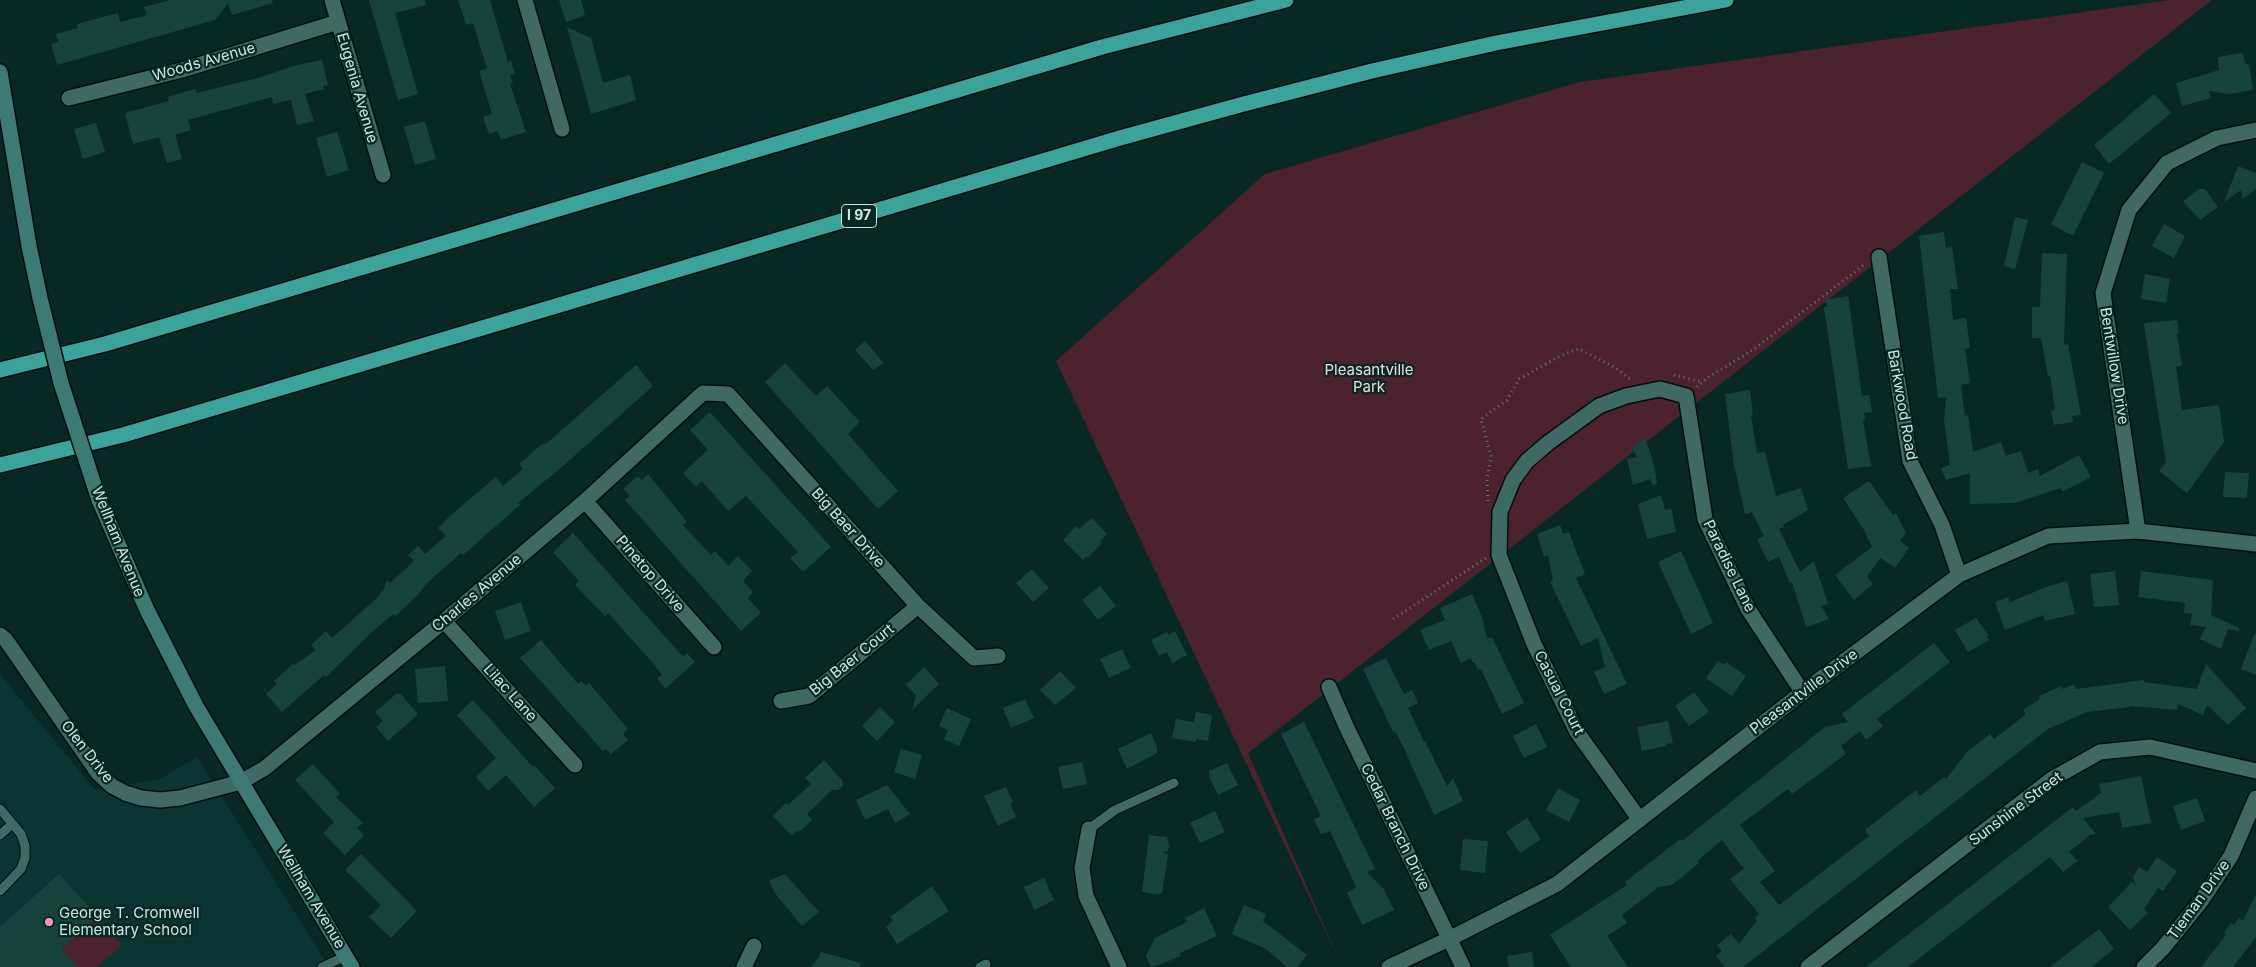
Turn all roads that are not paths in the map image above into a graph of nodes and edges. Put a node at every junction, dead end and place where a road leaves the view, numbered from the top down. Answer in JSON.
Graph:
{"nodes":[{"id":1,"x":332,"y":0,"type":"edge"},
{"id":2,"x":525,"y":0,"type":"edge"},
{"id":3,"x":1286,"y":0,"type":"edge"},
{"id":4,"x":1726,"y":0,"type":"edge"},
{"id":5,"x":338,"y":22,"type":"junction"},
{"id":6,"x":0,"y":72,"type":"edge"},
{"id":7,"x":69,"y":98,"type":"dead end"},
{"id":8,"x":562,"y":130,"type":"dead end"},
{"id":9,"x":2256,"y":130,"type":"edge"},
{"id":10,"x":382,"y":175,"type":"dead end"},
{"id":11,"x":1879,"y":257,"type":"road end"},
{"id":12,"x":0,"y":370,"type":"edge"},
{"id":13,"x":703,"y":393,"type":"joint"},
{"id":14,"x":1686,"y":396,"type":"joint"},
{"id":15,"x":0,"y":465,"type":"edge"},
{"id":16,"x":585,"y":502,"type":"junction"},
{"id":17,"x":2138,"y":531,"type":"junction"},
{"id":18,"x":2256,"y":544,"type":"edge"},
{"id":19,"x":1960,"y":575,"type":"junction"},
{"id":20,"x":918,"y":606,"type":"junction"},
{"id":21,"x":444,"y":622,"type":"junction"},
{"id":22,"x":0,"y":635,"type":"edge"},
{"id":23,"x":714,"y":648,"type":"dead end"},
{"id":24,"x":998,"y":656,"type":"dead end"},
{"id":25,"x":1329,"y":687,"type":"dead end"},
{"id":26,"x":1803,"y":693,"type":"junction"},
{"id":27,"x":781,"y":701,"type":"dead end"},
{"id":28,"x":575,"y":765,"type":"dead end"},
{"id":29,"x":2256,"y":771,"type":"edge"},
{"id":30,"x":241,"y":782,"type":"junction"},
{"id":31,"x":1174,"y":783,"type":"dead end"},
{"id":32,"x":2256,"y":798,"type":"edge"},
{"id":33,"x":0,"y":809,"type":"edge"},
{"id":34,"x":1640,"y":820,"type":"junction"},
{"id":35,"x":12,"y":824,"type":"junction"},
{"id":36,"x":1089,"y":829,"type":"joint"},
{"id":37,"x":0,"y":835,"type":"edge"},
{"id":38,"x":0,"y":891,"type":"edge"},
{"id":39,"x":1449,"y":939,"type":"junction"},
{"id":40,"x":754,"y":946,"type":"dead end"},
{"id":41,"x":349,"y":962,"type":"edge"},
{"id":42,"x":322,"y":967,"type":"edge"},
{"id":43,"x":744,"y":967,"type":"edge"},
{"id":44,"x":1118,"y":967,"type":"edge"},
{"id":45,"x":1389,"y":967,"type":"edge"},
{"id":46,"x":1463,"y":967,"type":"edge"},
{"id":47,"x":1808,"y":967,"type":"edge"},
{"id":48,"x":2144,"y":967,"type":"edge"}],
"edges":[{"from":1,"to":5,"type":"street","name":"Eugenia Avenue"},
{"from":2,"to":8,"type":"street"},
{"from":3,"to":12,"type":"highway"},
{"from":4,"to":15,"type":"highway","number":"I 97"},
{"from":5,"to":7,"type":"street","name":"Woods Avenue"},
{"from":5,"to":10,"type":"street","name":"Eugenia Avenue"},
{"from":6,"to":30,"type":"street","name":"Wellham Avenue","bridge":true},
{"from":9,"to":17,"type":"street","name":"Bentwillow Drive"},
{"from":11,"to":19,"type":"street","name":"Barkwood Road"},
{"from":13,"to":16,"type":"street","name":"Charles Avenue"},
{"from":13,"to":20,"type":"street","name":"Big Baer Drive"},
{"from":14,"to":26,"type":"street","name":"Paradise Lane"},
{"from":14,"to":34,"type":"street","name":"Casual Court"},
{"from":16,"to":21,"type":"street","name":"Charles Avenue"},
{"from":16,"to":23,"type":"street","name":"Pinetop Drive"},
{"from":17,"to":18,"type":"street","name":"Pleasantville Drive"},
{"from":17,"to":19,"type":"street","name":"Pleasantville Drive"},
{"from":19,"to":26,"type":"street","name":"Pleasantville Drive"},
{"from":20,"to":24,"type":"street","name":"Big Baer Drive"},
{"from":20,"to":27,"type":"street","name":"Big Baer Court"},
{"from":21,"to":28,"type":"street","name":"Lilac Lane"},
{"from":21,"to":30,"type":"street","name":"Charles Avenue"},
{"from":22,"to":30,"type":"street","name":"Olen Drive"},
{"from":25,"to":39,"type":"street","name":"Cedar Branch Drive"},
{"from":26,"to":34,"type":"street","name":"Pleasantville Drive"},
{"from":29,"to":47,"type":"street","name":"Sunshine Street"},
{"from":30,"to":41,"type":"street","name":"Wellham Avenue"},
{"from":31,"to":36,"type":"lane"},
{"from":32,"to":48,"type":"street","name":"Tieman Drive"},
{"from":33,"to":35,"type":"lane"},
{"from":34,"to":39,"type":"street","name":"Pleasantville Drive"},
{"from":35,"to":37,"type":"lane"},
{"from":35,"to":38,"type":"lane"},
{"from":36,"to":44,"type":"street"},
{"from":39,"to":45,"type":"street","name":"Pleasantville Drive"},
{"from":39,"to":46,"type":"street","name":"Cedar Branch Drive"},
{"from":40,"to":43,"type":"street"},
{"from":41,"to":42,"type":"lane"}]}
